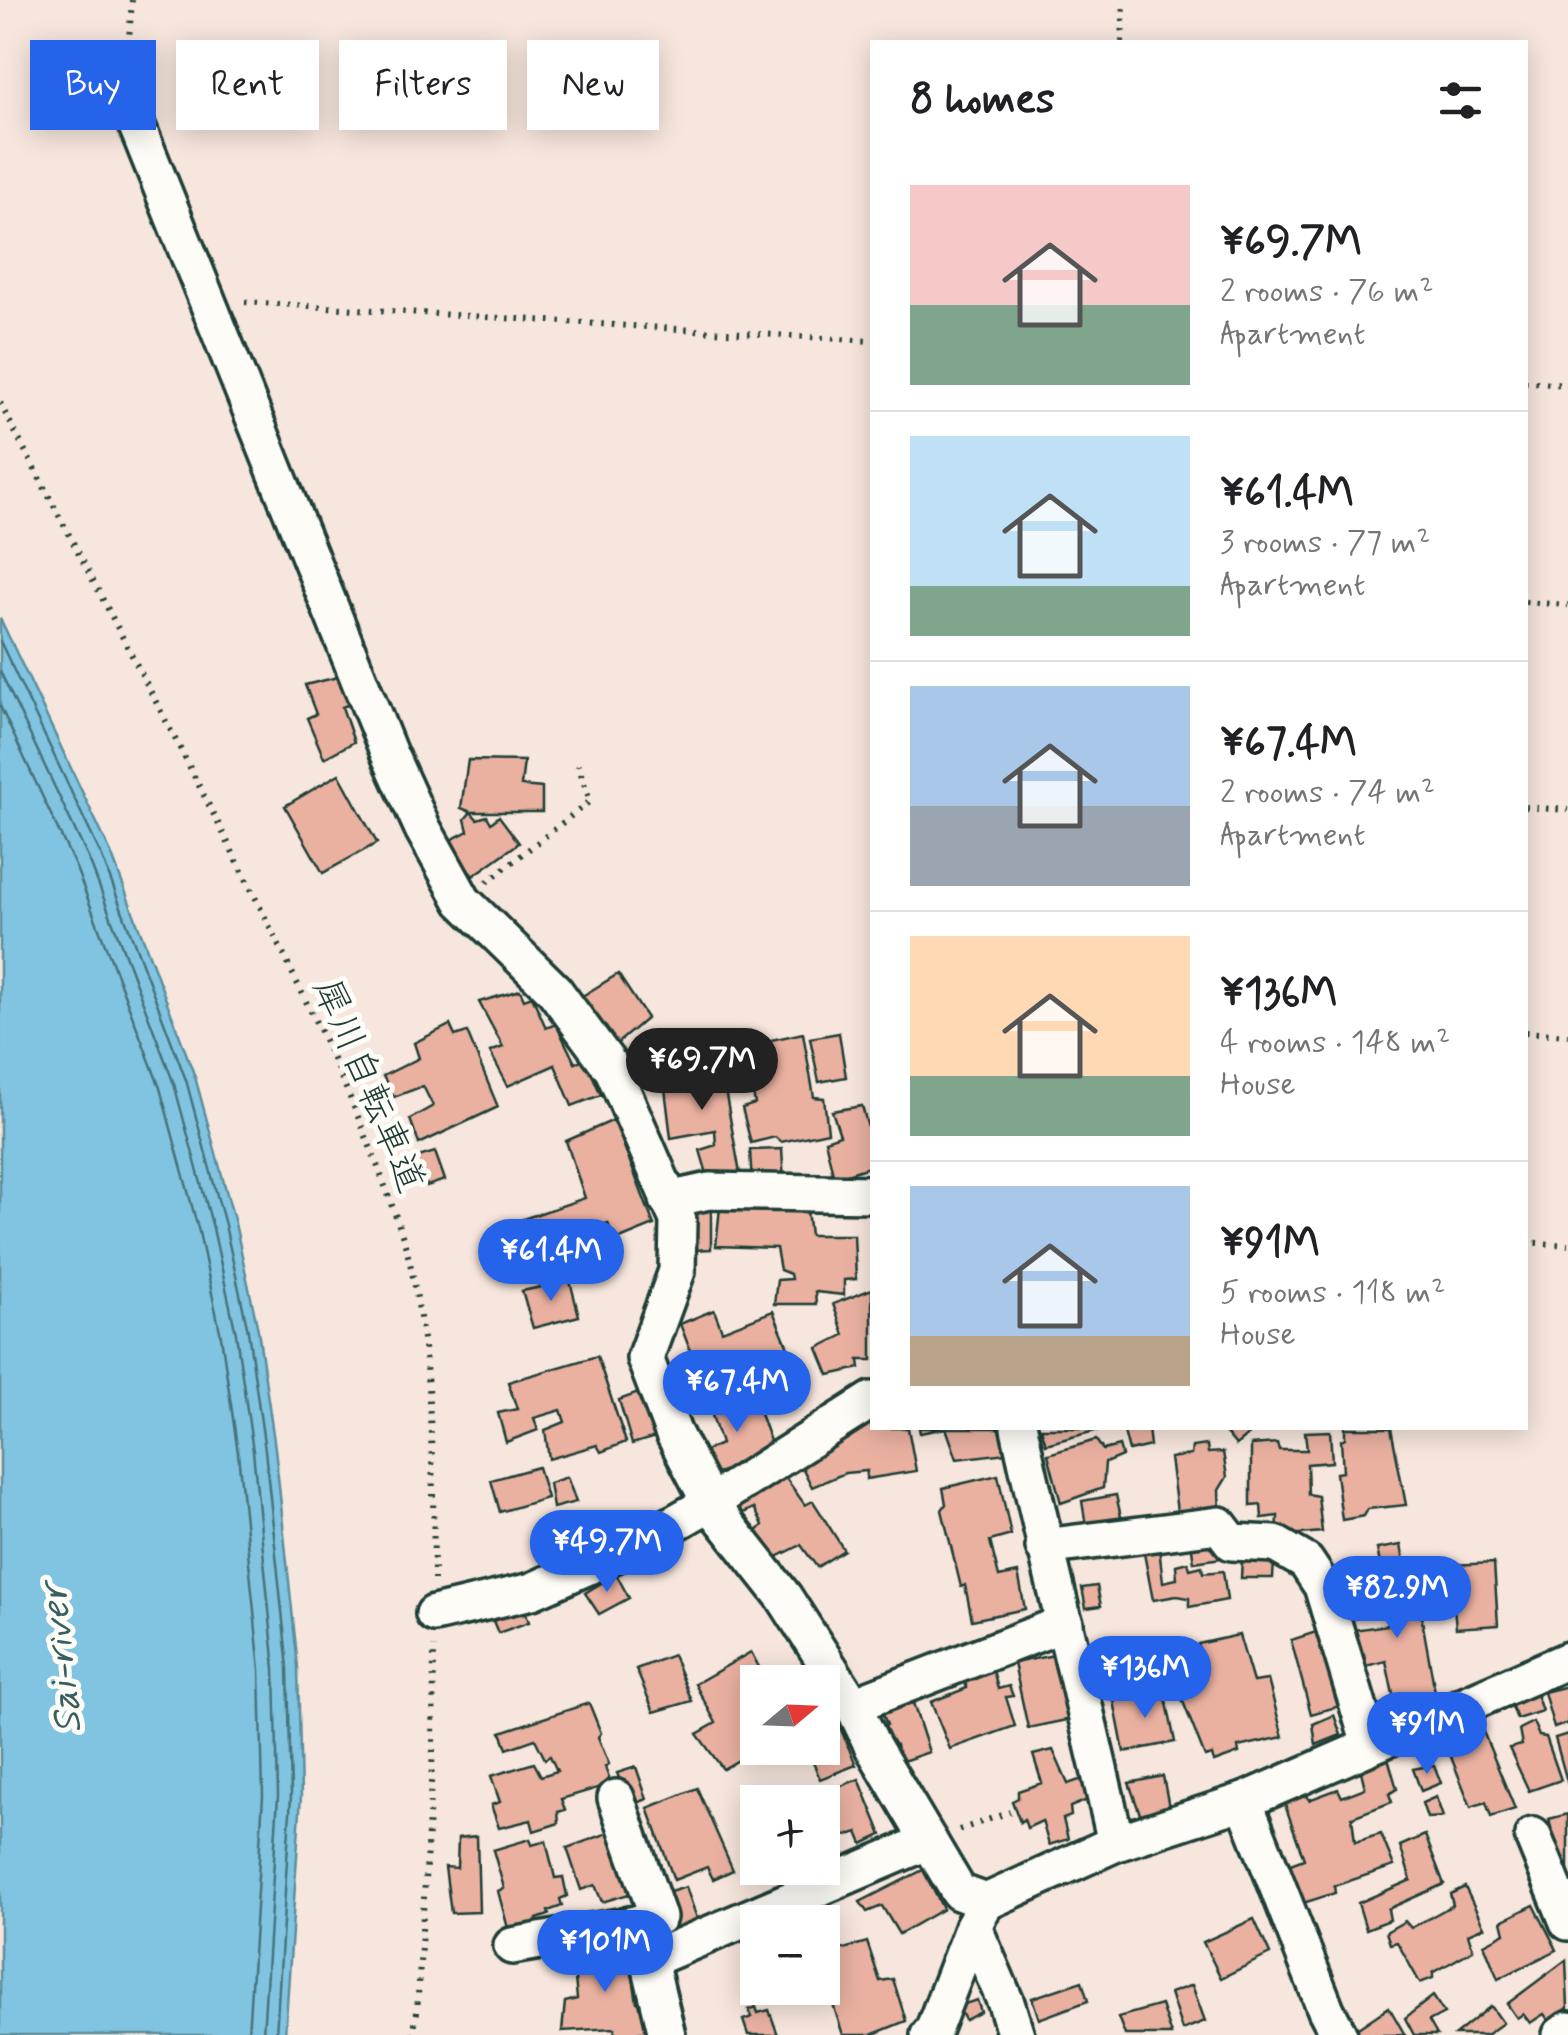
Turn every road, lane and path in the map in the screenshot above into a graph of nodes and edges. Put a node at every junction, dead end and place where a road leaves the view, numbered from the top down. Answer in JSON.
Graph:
{"nodes":[{"id":1,"x":132,"y":0,"type":"edge"},
{"id":2,"x":1124,"y":0,"type":"edge"},
{"id":3,"x":129,"y":40,"type":"edge"},
{"id":4,"x":1122,"y":40,"type":"edge"},
{"id":5,"x":139,"y":130,"type":"edge"},
{"id":6,"x":207,"y":300,"type":"junction"},
{"id":7,"x":870,"y":341,"type":"edge"},
{"id":8,"x":1528,"y":382,"type":"edge"},
{"id":9,"x":1568,"y":385,"type":"edge"},
{"id":10,"x":0,"y":403,"type":"edge"},
{"id":11,"x":1528,"y":602,"type":"edge"},
{"id":12,"x":1568,"y":605,"type":"edge"},
{"id":13,"x":578,"y":766,"type":"dead end"},
{"id":14,"x":1528,"y":808,"type":"edge"},
{"id":15,"x":1568,"y":810,"type":"edge"},
{"id":16,"x":463,"y":901,"type":"junction"},
{"id":17,"x":1528,"y":1032,"type":"edge"},
{"id":18,"x":1568,"y":1035,"type":"edge"},
{"id":19,"x":870,"y":1194,"type":"edge"},
{"id":20,"x":668,"y":1200,"type":"junction"},
{"id":21,"x":1528,"y":1242,"type":"edge"},
{"id":22,"x":1568,"y":1245,"type":"edge"},
{"id":23,"x":870,"y":1401,"type":"edge"},
{"id":24,"x":1019,"y":1430,"type":"edge"},
{"id":25,"x":710,"y":1503,"type":"junction"},
{"id":26,"x":1044,"y":1547,"type":"junction"},
{"id":27,"x":434,"y":1614,"type":"junction"},
{"id":28,"x":1064,"y":1623,"type":"junction"},
{"id":29,"x":1568,"y":1660,"type":"edge"},
{"id":30,"x":854,"y":1705,"type":"junction"},
{"id":31,"x":1370,"y":1745,"type":"junction"},
{"id":32,"x":616,"y":1798,"type":"dead end"},
{"id":33,"x":1244,"y":1800,"type":"junction"},
{"id":34,"x":1010,"y":1812,"type":"dead end"},
{"id":35,"x":1534,"y":1836,"type":"dead end"},
{"id":36,"x":928,"y":1841,"type":"junction"},
{"id":37,"x":1116,"y":1843,"type":"junction"},
{"id":38,"x":980,"y":1914,"type":"junction"},
{"id":39,"x":1568,"y":1922,"type":"edge"},
{"id":40,"x":636,"y":1924,"type":"junction"},
{"id":41,"x":512,"y":1946,"type":"dead end"},
{"id":42,"x":650,"y":1960,"type":"junction"},
{"id":43,"x":1568,"y":2030,"type":"edge"},
{"id":44,"x":413,"y":2035,"type":"edge"},
{"id":45,"x":667,"y":2035,"type":"edge"},
{"id":46,"x":929,"y":2035,"type":"edge"},
{"id":47,"x":1016,"y":2035,"type":"edge"},
{"id":48,"x":1339,"y":2035,"type":"edge"},
{"id":49,"x":1561,"y":2035,"type":"edge"}],
"edges":[{"from":1,"to":3,"type":"path"},
{"from":2,"to":4,"type":"path"},
{"from":5,"to":6,"type":"street"},
{"from":6,"to":7,"type":"path"},
{"from":6,"to":16,"type":"street"},
{"from":8,"to":9,"type":"path"},
{"from":10,"to":27,"type":"path","name":"犀川自転車道"},
{"from":11,"to":12,"type":"path"},
{"from":13,"to":16,"type":"path"},
{"from":14,"to":15,"type":"path"},
{"from":16,"to":20,"type":"street"},
{"from":17,"to":18,"type":"path"},
{"from":19,"to":20,"type":"street"},
{"from":20,"to":25,"type":"street"},
{"from":21,"to":22,"type":"path"},
{"from":23,"to":25,"type":"street"},
{"from":24,"to":26,"type":"street"},
{"from":25,"to":27,"type":"street"},
{"from":25,"to":30,"type":"street"},
{"from":26,"to":28,"type":"street"},
{"from":26,"to":31,"type":"street"},
{"from":27,"to":44,"type":"path","name":"犀川自転車道"},
{"from":28,"to":30,"type":"street"},
{"from":28,"to":37,"type":"street"},
{"from":29,"to":31,"type":"street"},
{"from":30,"to":36,"type":"street"},
{"from":31,"to":33,"type":"street"},
{"from":32,"to":40,"type":"street"},
{"from":33,"to":37,"type":"street"},
{"from":33,"to":48,"type":"street"},
{"from":34,"to":36,"type":"path"},
{"from":35,"to":39,"type":"street"},
{"from":36,"to":38,"type":"street"},
{"from":36,"to":42,"type":"street"},
{"from":37,"to":38,"type":"street"},
{"from":38,"to":46,"type":"street"},
{"from":38,"to":47,"type":"street"},
{"from":40,"to":41,"type":"street"},
{"from":40,"to":42,"type":"street"},
{"from":42,"to":45,"type":"street"},
{"from":43,"to":49,"type":"street"}]}
